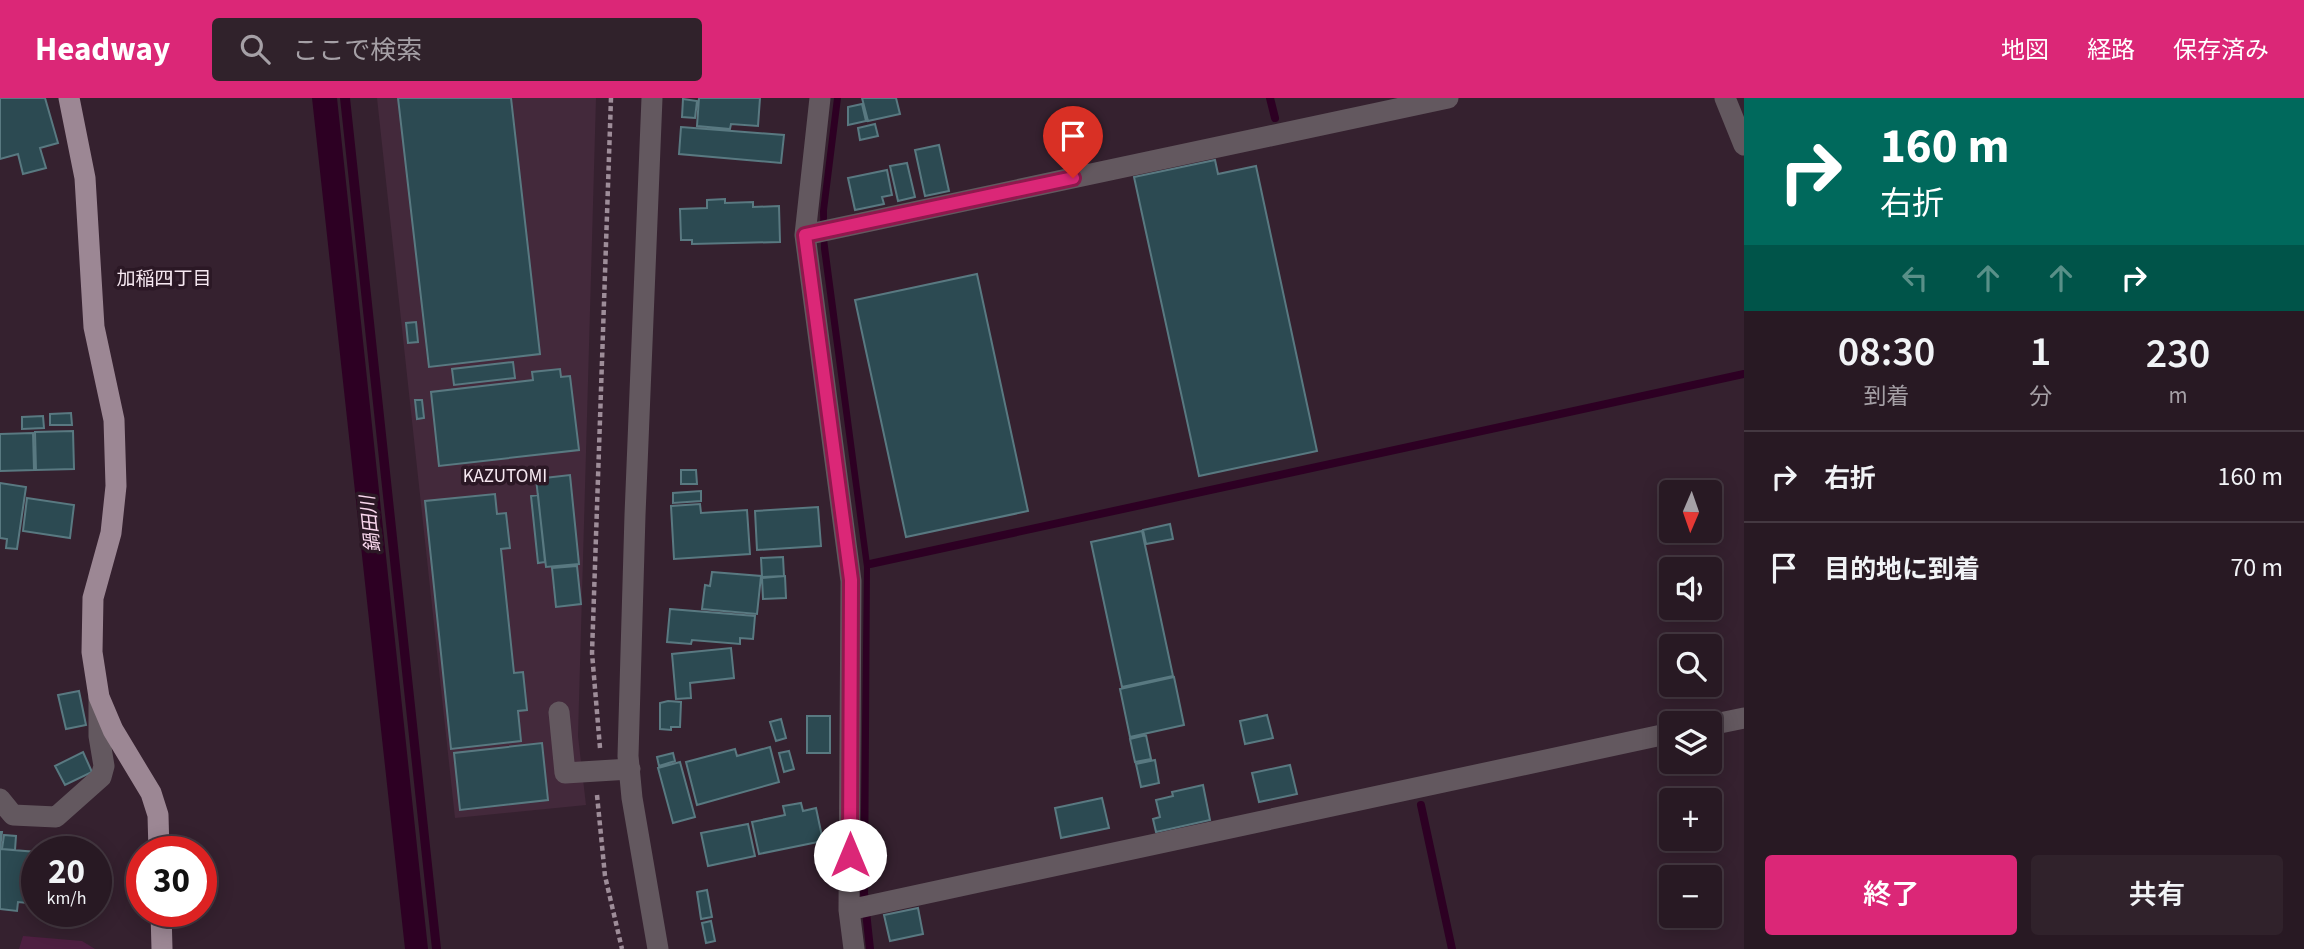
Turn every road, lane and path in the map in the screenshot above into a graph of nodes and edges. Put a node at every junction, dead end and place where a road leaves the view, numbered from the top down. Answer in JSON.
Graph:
{"nodes":[{"id":1,"x":69,"y":98,"type":"edge"},
{"id":2,"x":611,"y":98,"type":"edge"},
{"id":3,"x":652,"y":98,"type":"edge"},
{"id":4,"x":820,"y":98,"type":"edge"},
{"id":5,"x":1448,"y":98,"type":"edge"},
{"id":6,"x":1725,"y":98,"type":"edge"},
{"id":7,"x":1744,"y":145,"type":"edge"},
{"id":8,"x":817,"y":232,"type":"junction"},
{"id":9,"x":99,"y":697,"type":"junction"},
{"id":10,"x":559,"y":712,"type":"dead end"},
{"id":11,"x":1744,"y":718,"type":"edge"},
{"id":12,"x":1722,"y":723,"type":"edge"},
{"id":13,"x":1659,"y":736,"type":"edge"},
{"id":14,"x":630,"y":769,"type":"junction"},
{"id":15,"x":598,"y":771,"type":"junction"},
{"id":16,"x":0,"y":799,"type":"edge"},
{"id":17,"x":159,"y":836,"type":"edge"},
{"id":18,"x":860,"y":908,"type":"junction"},
{"id":19,"x":161,"y":927,"type":"edge"},
{"id":20,"x":162,"y":949,"type":"edge"},
{"id":21,"x":622,"y":949,"type":"edge"},
{"id":22,"x":658,"y":949,"type":"edge"},
{"id":23,"x":854,"y":949,"type":"edge"}],
"edges":[{"from":1,"to":9,"type":"main road"},
{"from":2,"to":15,"type":"path"},
{"from":3,"to":14,"type":"street"},
{"from":4,"to":8,"type":"street"},
{"from":5,"to":8,"type":"street"},
{"from":6,"to":7,"type":"street"},
{"from":8,"to":18,"type":"street"},
{"from":9,"to":16,"type":"street"},
{"from":9,"to":17,"type":"main road"},
{"from":10,"to":15,"type":"street"},
{"from":11,"to":12,"type":"street"},
{"from":13,"to":18,"type":"street"},
{"from":14,"to":15,"type":"street"},
{"from":14,"to":22,"type":"street"},
{"from":15,"to":21,"type":"path"},
{"from":18,"to":23,"type":"street"},
{"from":19,"to":20,"type":"main road"}]}
